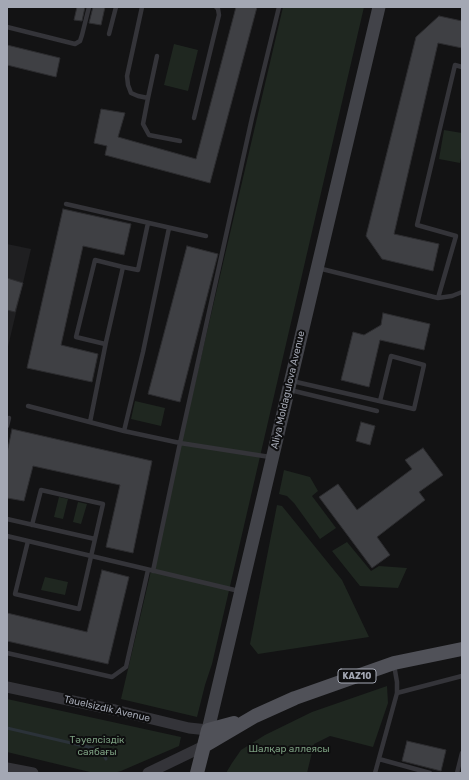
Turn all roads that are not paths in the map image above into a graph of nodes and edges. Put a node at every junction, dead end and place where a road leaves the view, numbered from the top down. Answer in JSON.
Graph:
{"nodes":[{"id":1,"x":89,"y":7,"type":"edge"},
{"id":2,"x":116,"y":7,"type":"edge"},
{"id":3,"x":142,"y":7,"type":"edge"},
{"id":4,"x":216,"y":7,"type":"edge"},
{"id":5,"x":279,"y":7,"type":"edge"},
{"id":6,"x":379,"y":7,"type":"edge"},
{"id":7,"x":7,"y":27,"type":"edge"},
{"id":8,"x":109,"y":34,"type":"dead end"},
{"id":9,"x":157,"y":56,"type":"dead end"},
{"id":10,"x":462,"y":67,"type":"edge"},
{"id":11,"x":148,"y":98,"type":"junction"},
{"id":12,"x":194,"y":118,"type":"dead end"},
{"id":13,"x":180,"y":141,"type":"dead end"},
{"id":14,"x":66,"y":204,"type":"dead end"},
{"id":15,"x":148,"y":223,"type":"junction"},
{"id":16,"x":169,"y":228,"type":"junction"},
{"id":17,"x":206,"y":236,"type":"dead end"},
{"id":18,"x":123,"y":267,"type":"junction"},
{"id":19,"x":316,"y":268,"type":"junction"},
{"id":20,"x":462,"y":292,"type":"edge"},
{"id":21,"x":438,"y":298,"type":"junction"},
{"id":22,"x":106,"y":344,"type":"junction"},
{"id":23,"x":289,"y":385,"type":"junction"},
{"id":24,"x":380,"y":401,"type":"junction"},
{"id":25,"x":28,"y":406,"type":"dead end"},
{"id":26,"x":377,"y":411,"type":"dead end"},
{"id":27,"x":9,"y":418,"type":"dead end"},
{"id":28,"x":90,"y":422,"type":"junction"},
{"id":29,"x":7,"y":426,"type":"edge"},
{"id":30,"x":124,"y":431,"type":"junction"},
{"id":31,"x":180,"y":443,"type":"junction"},
{"id":32,"x":272,"y":458,"type":"junction"},
{"id":33,"x":7,"y":519,"type":"edge"},
{"id":34,"x":32,"y":525,"type":"junction"},
{"id":35,"x":7,"y":536,"type":"edge"},
{"id":36,"x":95,"y":539,"type":"junction"},
{"id":37,"x":28,"y":541,"type":"junction"},
{"id":38,"x":92,"y":556,"type":"junction"},
{"id":39,"x":151,"y":570,"type":"junction"},
{"id":40,"x":241,"y":591,"type":"junction"},
{"id":41,"x":462,"y":649,"type":"edge"},
{"id":42,"x":7,"y":653,"type":"edge"},
{"id":43,"x":394,"y":663,"type":"junction"},
{"id":44,"x":462,"y":676,"type":"edge"},
{"id":45,"x":7,"y":687,"type":"edge"},
{"id":46,"x":396,"y":693,"type":"junction"},
{"id":47,"x":255,"y":716,"type":"junction"},
{"id":48,"x":208,"y":730,"type":"junction"},
{"id":49,"x":204,"y":746,"type":"junction"},
{"id":50,"x":462,"y":753,"type":"edge"},
{"id":51,"x":379,"y":759,"type":"junction"},
{"id":52,"x":7,"y":768,"type":"edge"},
{"id":53,"x":33,"y":773,"type":"edge"},
{"id":54,"x":148,"y":773,"type":"edge"},
{"id":55,"x":197,"y":773,"type":"edge"},
{"id":56,"x":375,"y":773,"type":"edge"},
{"id":57,"x":430,"y":773,"type":"edge"},
{"id":58,"x":457,"y":773,"type":"edge"}],
"edges":[{"from":1,"to":7,"type":"lane"},
{"from":2,"to":8,"type":"lane"},
{"from":3,"to":11,"type":"lane"},
{"from":4,"to":12,"type":"lane"},
{"from":5,"to":31,"type":"lane"},
{"from":6,"to":19,"type":"main road","name":"Aliya Moldagulova Avenue"},
{"from":9,"to":11,"type":"lane"},
{"from":10,"to":21,"type":"lane"},
{"from":11,"to":13,"type":"lane"},
{"from":14,"to":15,"type":"lane"},
{"from":15,"to":16,"type":"lane"},
{"from":15,"to":18,"type":"lane"},
{"from":16,"to":17,"type":"lane"},
{"from":16,"to":30,"type":"lane"},
{"from":18,"to":22,"type":"lane"},
{"from":18,"to":22,"type":"lane"},
{"from":19,"to":21,"type":"lane"},
{"from":19,"to":23,"type":"main road","name":"Aliya Moldagulova Avenue"},
{"from":20,"to":21,"type":"lane"},
{"from":22,"to":28,"type":"lane"},
{"from":23,"to":24,"type":"lane"},
{"from":23,"to":26,"type":"lane"},
{"from":23,"to":32,"type":"main road","name":"Aliya Moldagulova Avenue"},
{"from":24,"to":24,"type":"lane"},
{"from":25,"to":28,"type":"lane"},
{"from":27,"to":29,"type":"lane"},
{"from":28,"to":30,"type":"lane"},
{"from":30,"to":31,"type":"lane"},
{"from":31,"to":32,"type":"lane"},
{"from":31,"to":39,"type":"lane"},
{"from":32,"to":40,"type":"main road","name":"Aliya Moldagulova Avenue"},
{"from":33,"to":34,"type":"lane"},
{"from":34,"to":36,"type":"lane"},
{"from":34,"to":36,"type":"lane"},
{"from":35,"to":37,"type":"lane"},
{"from":36,"to":38,"type":"lane"},
{"from":37,"to":38,"type":"lane"},
{"from":37,"to":38,"type":"lane"},
{"from":38,"to":39,"type":"lane"},
{"from":39,"to":40,"type":"lane"},
{"from":39,"to":42,"type":"lane"},
{"from":40,"to":48,"type":"main road","name":"Aliya Moldagulova Avenue"},
{"from":41,"to":43,"type":"main road","number":"KAZ10"},
{"from":43,"to":46,"type":"lane"},
{"from":43,"to":47,"type":"main road","number":"KAZ10"},
{"from":44,"to":46,"type":"lane"},
{"from":45,"to":48,"type":"street","name":"Tauelsizdik Avenue"},
{"from":46,"to":51,"type":"lane"},
{"from":47,"to":48,"type":"main road","number":"KAZ10"},
{"from":47,"to":49,"type":"main road","number":"KAZ10"},
{"from":48,"to":49,"type":"main road","name":"Aliya Moldagulova Avenue"},
{"from":49,"to":54,"type":"street"},
{"from":49,"to":55,"type":"main road","name":"Aliya Moldagulova Avenue"},
{"from":50,"to":58,"type":"lane"},
{"from":51,"to":56,"type":"lane"},
{"from":51,"to":57,"type":"lane"},
{"from":52,"to":53,"type":"street"}]}
